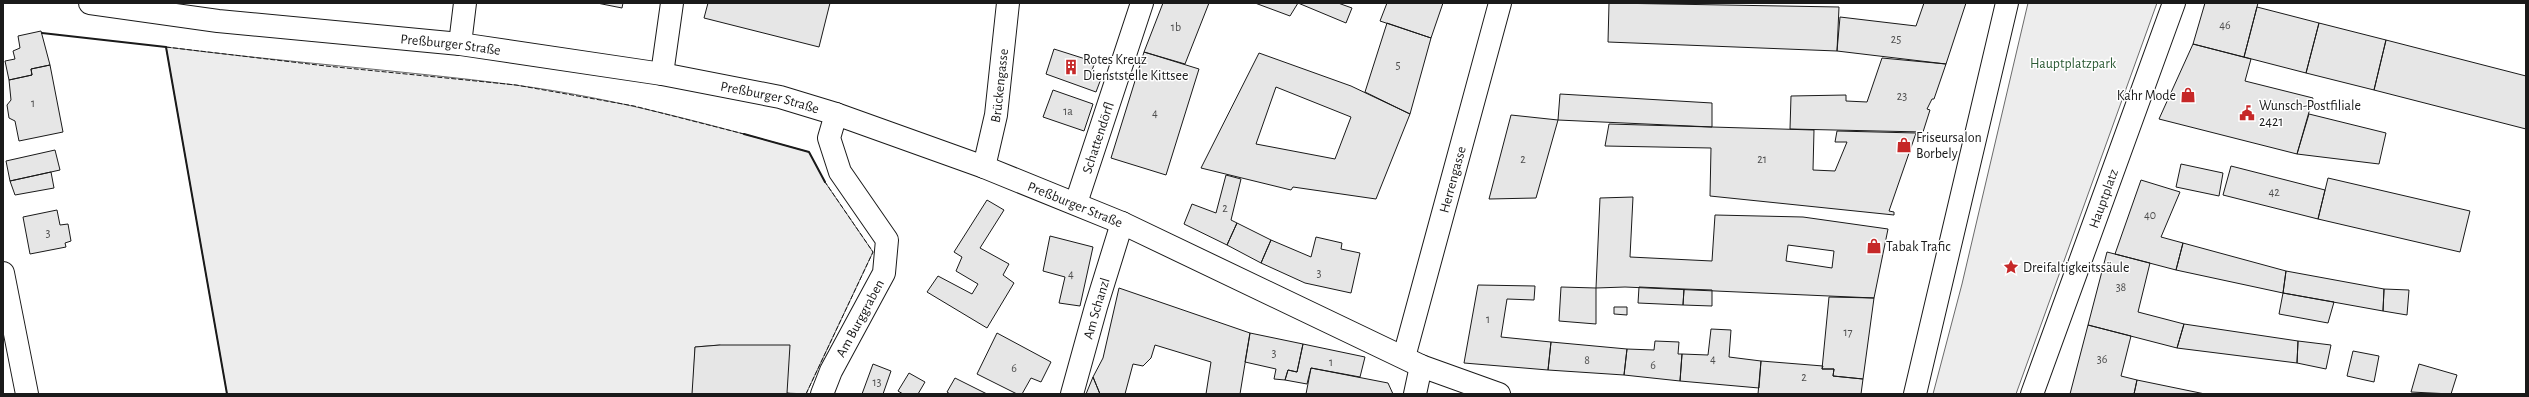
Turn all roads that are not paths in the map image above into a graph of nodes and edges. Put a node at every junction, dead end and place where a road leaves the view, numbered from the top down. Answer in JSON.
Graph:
{"nodes":[{"id":1,"x":90,"y":3,"type":"edge"},
{"id":2,"x":465,"y":3,"type":"edge"},
{"id":3,"x":672,"y":3,"type":"edge"},
{"id":4,"x":1008,"y":3,"type":"edge"},
{"id":5,"x":1142,"y":3,"type":"edge"},
{"id":6,"x":1500,"y":3,"type":"edge"},
{"id":7,"x":2007,"y":3,"type":"edge"},
{"id":8,"x":2174,"y":3,"type":"edge"},
{"id":9,"x":219,"y":12,"type":"edge"},
{"id":10,"x":460,"y":44,"type":"junction"},
{"id":11,"x":662,"y":74,"type":"junction"},
{"id":12,"x":836,"y":114,"type":"junction"},
{"id":13,"x":984,"y":166,"type":"junction"},
{"id":14,"x":1076,"y":203,"type":"junction"},
{"id":15,"x":1122,"y":223,"type":"junction"},
{"id":16,"x":3,"y":273,"type":"edge"},
{"id":17,"x":1413,"y":361,"type":"junction"},
{"id":18,"x":27,"y":394,"type":"edge"},
{"id":19,"x":822,"y":394,"type":"edge"},
{"id":20,"x":1072,"y":394,"type":"edge"},
{"id":21,"x":1415,"y":394,"type":"edge"},
{"id":22,"x":1499,"y":394,"type":"edge"},
{"id":23,"x":1915,"y":394,"type":"edge"},
{"id":24,"x":2032,"y":394,"type":"edge"}],
"edges":[{"from":1,"to":9,"type":"street","name":"Preßburger Straße"},
{"from":2,"to":10,"type":"street"},
{"from":3,"to":11,"type":"street"},
{"from":4,"to":13,"type":"street","name":"Brückengasse"},
{"from":5,"to":14,"type":"street","name":"Schattendörfl"},
{"from":6,"to":17,"type":"street","name":"Herrengasse"},
{"from":7,"to":23,"type":"street"},
{"from":8,"to":24,"type":"street","name":"Hauptplatz"},
{"from":9,"to":10,"type":"street","name":"Preßburger Straße"},
{"from":10,"to":11,"type":"street","name":"Preßburger Straße"},
{"from":11,"to":12,"type":"street","name":"Preßburger Straße"},
{"from":12,"to":13,"type":"street","name":"Preßburger Straße"},
{"from":12,"to":19,"type":"street","name":"Am Burggraben"},
{"from":13,"to":14,"type":"street","name":"Preßburger Straße"},
{"from":14,"to":15,"type":"street","name":"Preßburger Straße"},
{"from":15,"to":17,"type":"street","name":"Preßburger Straße"},
{"from":15,"to":20,"type":"street","name":"Am Schanzl"},
{"from":16,"to":18,"type":"street"},
{"from":17,"to":21,"type":"street","name":"Herrengasse"},
{"from":17,"to":22,"type":"street","name":"Preßburger Straße"}]}
